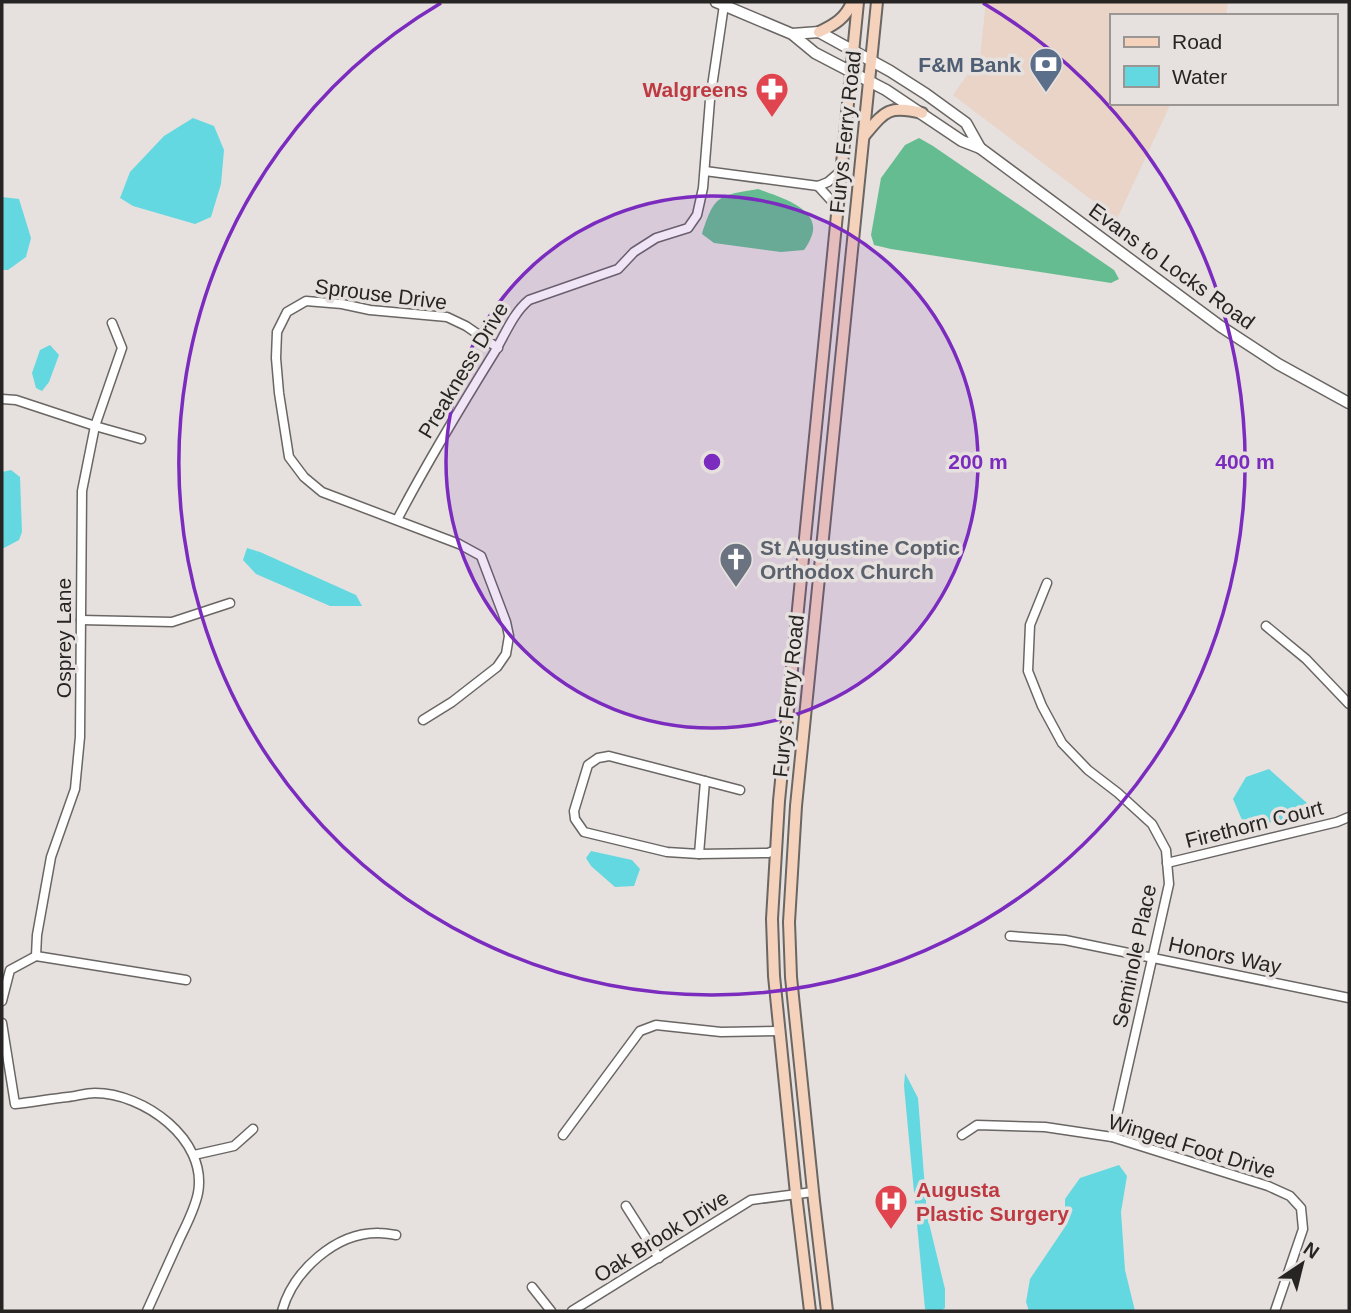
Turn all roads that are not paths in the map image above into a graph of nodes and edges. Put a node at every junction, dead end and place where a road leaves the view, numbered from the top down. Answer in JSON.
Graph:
{"nodes":[{"id":1,"x":852,"y":2,"type":"edge"},
{"id":2,"x":858,"y":2,"type":"edge"},
{"id":3,"x":877,"y":2,"type":"edge"},
{"id":4,"x":720,"y":3,"type":"edge"},
{"id":5,"x":819,"y":32,"type":"junction"},
{"id":6,"x":792,"y":34,"type":"junction"},
{"id":7,"x":853,"y":51,"type":"junction"},
{"id":8,"x":872,"y":61,"type":"junction"},
{"id":9,"x":851,"y":72,"type":"junction"},
{"id":10,"x":869,"y":81,"type":"junction"},
{"id":11,"x":922,"y":113,"type":"junction"},
{"id":12,"x":864,"y":136,"type":"junction"},
{"id":13,"x":981,"y":148,"type":"junction"},
{"id":14,"x":842,"y":170,"type":"junction"},
{"id":15,"x":705,"y":171,"type":"junction"},
{"id":16,"x":818,"y":186,"type":"junction"},
{"id":17,"x":839,"y":209,"type":"junction"},
{"id":18,"x":112,"y":323,"type":"dead end"},
{"id":19,"x":498,"y":348,"type":"junction"},
{"id":20,"x":2,"y":399,"type":"edge"},
{"id":21,"x":1349,"y":403,"type":"edge"},
{"id":22,"x":95,"y":426,"type":"junction"},
{"id":23,"x":141,"y":439,"type":"dead end"},
{"id":24,"x":397,"y":520,"type":"junction"},
{"id":25,"x":1048,"y":583,"type":"dead end"},
{"id":26,"x":230,"y":603,"type":"dead end"},
{"id":27,"x":81,"y":620,"type":"junction"},
{"id":28,"x":1266,"y":626,"type":"dead end"},
{"id":29,"x":1349,"y":704,"type":"edge"},
{"id":30,"x":423,"y":720,"type":"dead end"},
{"id":31,"x":705,"y":781,"type":"junction"},
{"id":32,"x":740,"y":790,"type":"dead end"},
{"id":33,"x":1349,"y":817,"type":"edge"},
{"id":34,"x":776,"y":850,"type":"junction"},
{"id":35,"x":699,"y":854,"type":"junction"},
{"id":36,"x":1167,"y":863,"type":"junction"},
{"id":37,"x":1010,"y":936,"type":"dead end"},
{"id":38,"x":36,"y":956,"type":"junction"},
{"id":39,"x":1153,"y":957,"type":"junction"},
{"id":40,"x":186,"y":980,"type":"dead end"},
{"id":41,"x":1349,"y":998,"type":"edge"},
{"id":42,"x":2,"y":1001,"type":"edge"},
{"id":43,"x":2,"y":1023,"type":"edge"},
{"id":44,"x":779,"y":1031,"type":"junction"},
{"id":45,"x":253,"y":1129,"type":"dead end"},
{"id":46,"x":563,"y":1135,"type":"dead end"},
{"id":47,"x":962,"y":1135,"type":"dead end"},
{"id":48,"x":1112,"y":1137,"type":"junction"},
{"id":49,"x":194,"y":1155,"type":"junction"},
{"id":50,"x":813,"y":1192,"type":"junction"},
{"id":51,"x":796,"y":1194,"type":"junction"},
{"id":52,"x":626,"y":1206,"type":"dead end"},
{"id":53,"x":396,"y":1235,"type":"dead end"},
{"id":54,"x":659,"y":1258,"type":"junction"},
{"id":55,"x":532,"y":1287,"type":"dead end"},
{"id":56,"x":147,"y":1311,"type":"edge"},
{"id":57,"x":282,"y":1311,"type":"edge"},
{"id":58,"x":551,"y":1311,"type":"edge"},
{"id":59,"x":572,"y":1311,"type":"edge"},
{"id":60,"x":810,"y":1311,"type":"edge"},
{"id":61,"x":827,"y":1311,"type":"edge"},
{"id":62,"x":1275,"y":1311,"type":"edge"}],
"edges":[{"from":1,"to":5,"type":"main road"},
{"from":2,"to":7,"type":"main road","name":"Furys Ferry Road"},
{"from":3,"to":8,"type":"main road","name":"Furys Ferry Road"},
{"from":4,"to":6,"type":"street","name":"Evans to Locks Road"},
{"from":4,"to":15,"type":"street","name":"Preakness Drive"},
{"from":5,"to":6,"type":"street","name":"Evans to Locks Road"},
{"from":5,"to":7,"type":"street","name":"Evans to Locks Road"},
{"from":6,"to":9,"type":"street","name":"Evans to Locks Road"},
{"from":7,"to":8,"type":"street","name":"Evans to Locks Road"},
{"from":7,"to":9,"type":"main road","name":"Furys Ferry Road"},
{"from":8,"to":10,"type":"main road","name":"Furys Ferry Road"},
{"from":8,"to":13,"type":"street","name":"Evans to Locks Road"},
{"from":9,"to":10,"type":"street","name":"Evans to Locks Road"},
{"from":9,"to":14,"type":"main road","name":"Furys Ferry Road"},
{"from":10,"to":11,"type":"street","name":"Evans to Locks Road"},
{"from":10,"to":12,"type":"main road","name":"Furys Ferry Road"},
{"from":11,"to":12,"type":"main road"},
{"from":11,"to":13,"type":"street","name":"Evans to Locks Road"},
{"from":12,"to":50,"type":"main road","name":"Furys Ferry Road"},
{"from":13,"to":21,"type":"street","name":"Evans to Locks Road"},
{"from":14,"to":16,"type":"street"},
{"from":14,"to":17,"type":"main road","name":"Furys Ferry Road"},
{"from":15,"to":16,"type":"street"},
{"from":15,"to":19,"type":"street","name":"Preakness Drive"},
{"from":16,"to":17,"type":"street"},
{"from":17,"to":34,"type":"main road","name":"Furys Ferry Road"},
{"from":18,"to":22,"type":"street","name":"Osprey Lane"},
{"from":19,"to":24,"type":"street","name":"Preakness Drive"},
{"from":19,"to":24,"type":"street","name":"Sprouse Drive"},
{"from":20,"to":22,"type":"street"},
{"from":22,"to":23,"type":"street"},
{"from":22,"to":27,"type":"street","name":"Osprey Lane"},
{"from":24,"to":30,"type":"street","name":"Sprouse Drive"},
{"from":25,"to":36,"type":"street","name":"Seminole Place"},
{"from":26,"to":27,"type":"street"},
{"from":27,"to":38,"type":"street","name":"Osprey Lane"},
{"from":28,"to":29,"type":"street"},
{"from":31,"to":32,"type":"street"},
{"from":31,"to":35,"type":"street"},
{"from":31,"to":35,"type":"street"},
{"from":33,"to":36,"type":"street","name":"Firethorn Court"},
{"from":34,"to":35,"type":"street"},
{"from":34,"to":44,"type":"main road","name":"Furys Ferry Road"},
{"from":36,"to":39,"type":"street","name":"Seminole Place"},
{"from":37,"to":39,"type":"street","name":"Honors Way"},
{"from":38,"to":40,"type":"street"},
{"from":38,"to":42,"type":"street"},
{"from":39,"to":41,"type":"street","name":"Honors Way"},
{"from":39,"to":48,"type":"street","name":"Seminole Place"},
{"from":43,"to":49,"type":"street"},
{"from":44,"to":46,"type":"street"},
{"from":44,"to":51,"type":"main road","name":"Furys Ferry Road"},
{"from":45,"to":49,"type":"street"},
{"from":47,"to":48,"type":"street","name":"Winged Foot Drive"},
{"from":48,"to":62,"type":"street","name":"Winged Foot Drive"},
{"from":49,"to":56,"type":"street"},
{"from":50,"to":51,"type":"street","name":"Oak Brook Drive"},
{"from":50,"to":61,"type":"main road","name":"Furys Ferry Road"},
{"from":51,"to":54,"type":"street","name":"Oak Brook Drive"},
{"from":51,"to":60,"type":"main road","name":"Furys Ferry Road"},
{"from":52,"to":54,"type":"street"},
{"from":53,"to":57,"type":"street"},
{"from":54,"to":59,"type":"street","name":"Oak Brook Drive"},
{"from":55,"to":58,"type":"street"}]}
